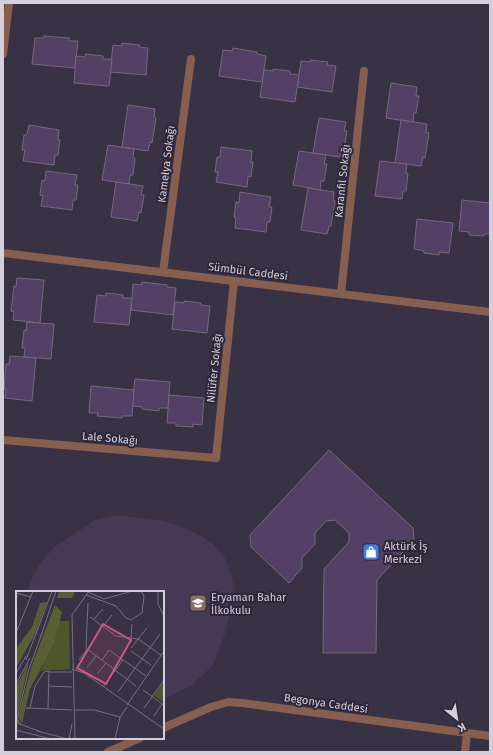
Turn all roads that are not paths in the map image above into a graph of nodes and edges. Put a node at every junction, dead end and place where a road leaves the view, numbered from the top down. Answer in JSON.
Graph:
{"nodes":[{"id":1,"x":9,"y":3,"type":"edge"},
{"id":2,"x":3,"y":54,"type":"edge"},
{"id":3,"x":191,"y":59,"type":"dead end"},
{"id":4,"x":364,"y":71,"type":"dead end"},
{"id":5,"x":3,"y":253,"type":"edge"},
{"id":6,"x":163,"y":272,"type":"junction"},
{"id":7,"x":234,"y":281,"type":"junction"},
{"id":8,"x":341,"y":294,"type":"junction"},
{"id":9,"x":490,"y":312,"type":"edge"},
{"id":10,"x":3,"y":440,"type":"edge"},
{"id":11,"x":216,"y":458,"type":"joint"},
{"id":12,"x":164,"y":728,"type":"edge"},
{"id":13,"x":467,"y":733,"type":"junction"},
{"id":14,"x":490,"y":736,"type":"edge"},
{"id":15,"x":138,"y":739,"type":"edge"},
{"id":16,"x":108,"y":752,"type":"edge"},
{"id":17,"x":465,"y":752,"type":"edge"}],
"edges":[{"from":1,"to":2,"type":"street"},
{"from":3,"to":6,"type":"street","name":"Kamelya Sokağı"},
{"from":4,"to":8,"type":"street","name":"Karanfil Sokağı"},
{"from":5,"to":6,"type":"street","name":"Sümbül Caddesi"},
{"from":6,"to":7,"type":"street","name":"Sümbül Caddesi"},
{"from":7,"to":8,"type":"street","name":"Sümbül Caddesi"},
{"from":7,"to":11,"type":"street","name":"Nilüfer Sokağı"},
{"from":8,"to":9,"type":"street","name":"Sümbül Caddesi"},
{"from":10,"to":11,"type":"street","name":"Lale Sokağı"},
{"from":12,"to":13,"type":"street","name":"Begonya Caddesi"},
{"from":13,"to":14,"type":"street","name":"Begonya Caddesi"},
{"from":13,"to":17,"type":"street"},
{"from":15,"to":16,"type":"street"}]}
